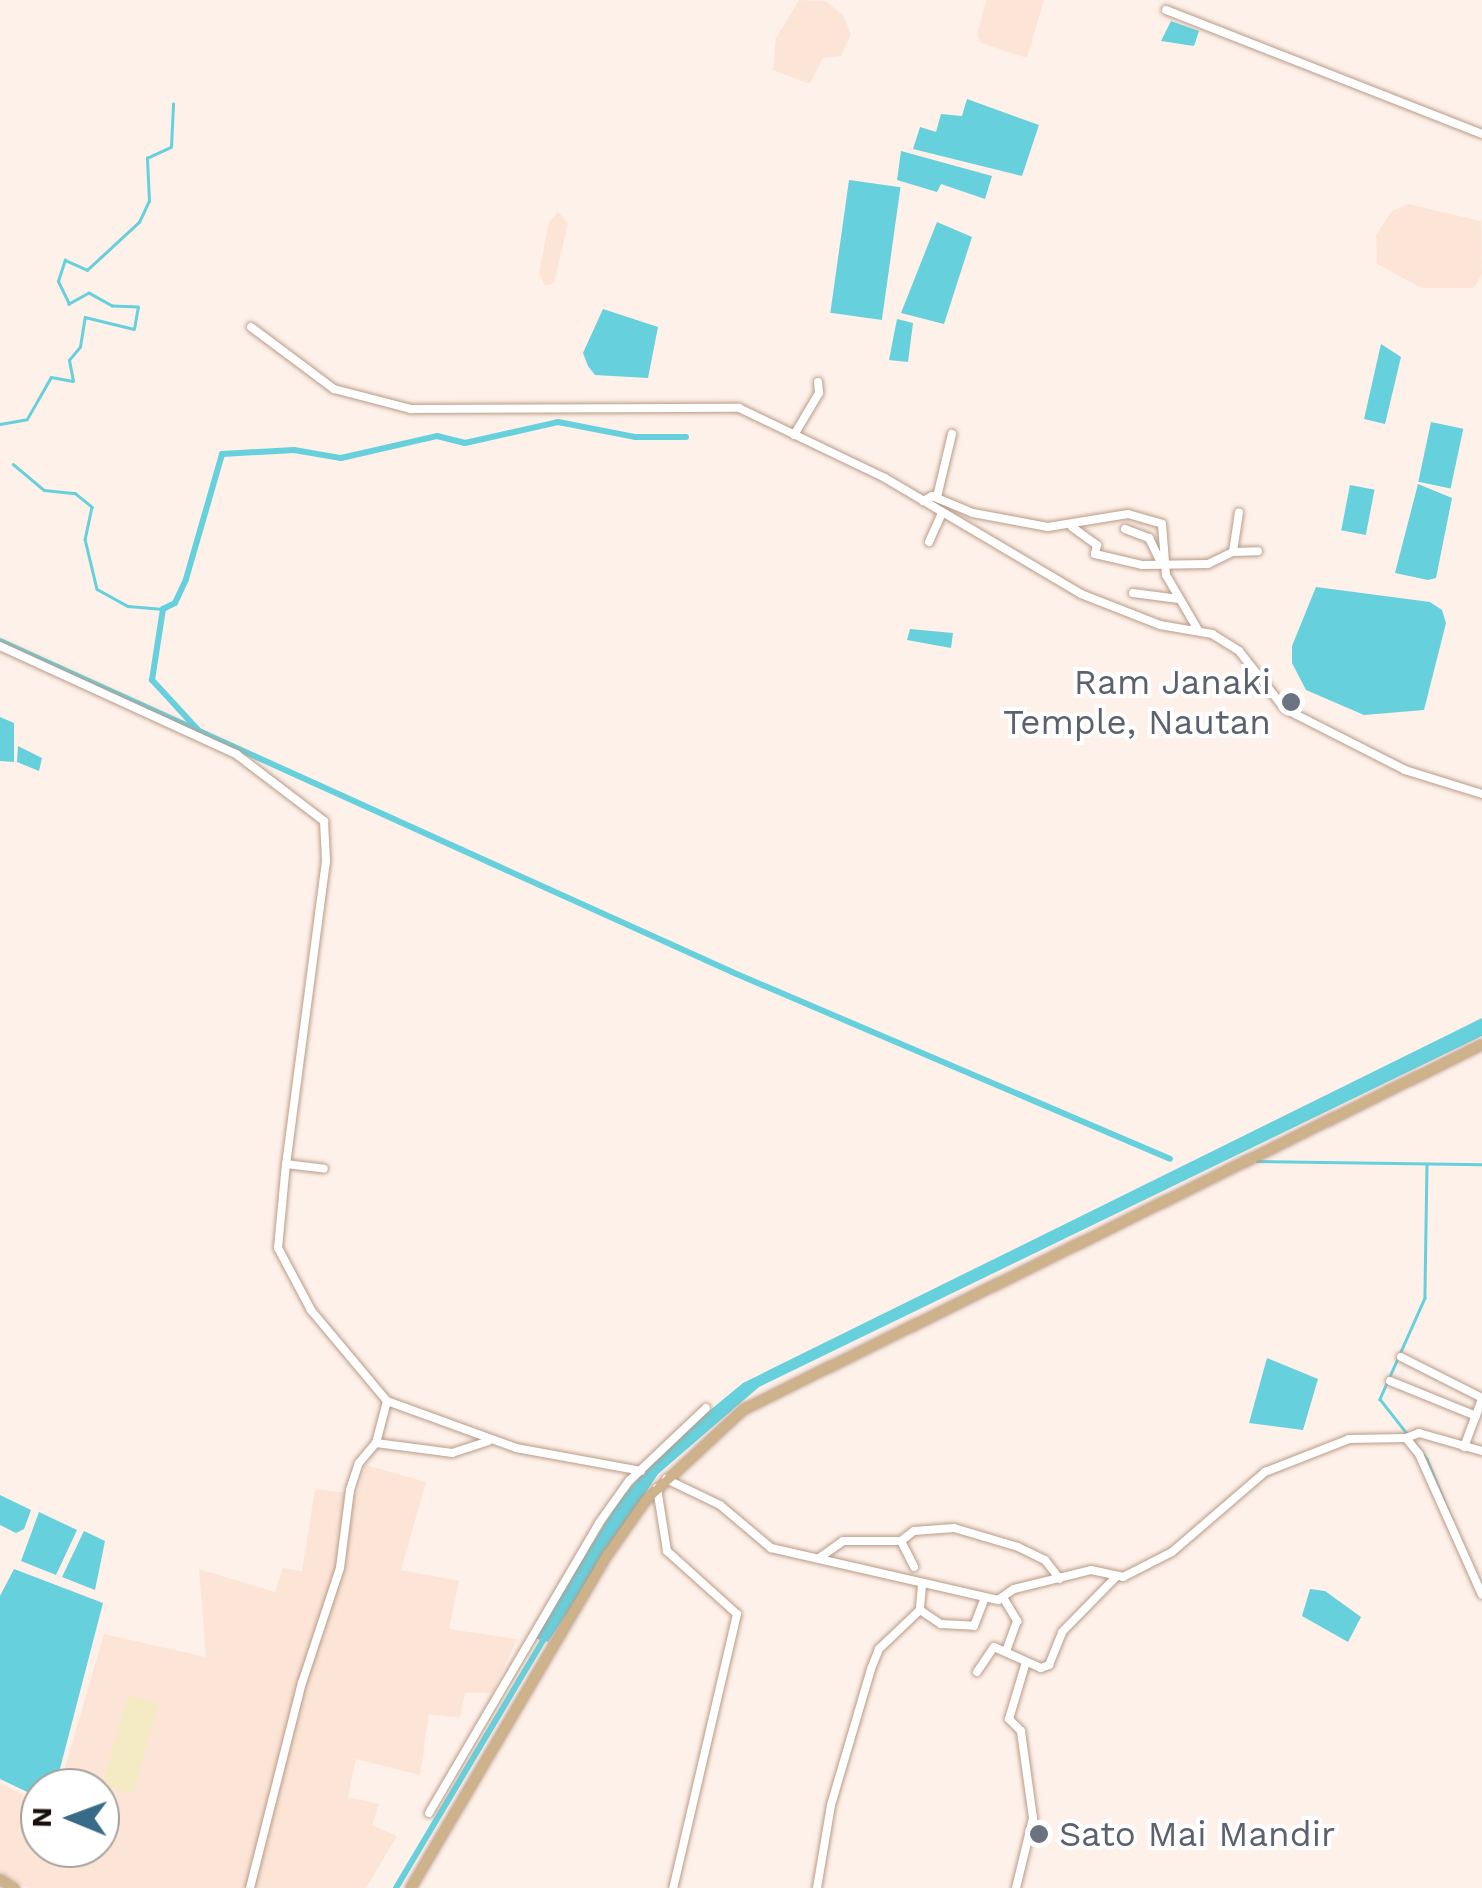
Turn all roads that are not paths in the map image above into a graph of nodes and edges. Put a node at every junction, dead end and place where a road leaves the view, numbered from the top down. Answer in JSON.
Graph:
{"nodes":[{"id":1,"x":1166,"y":10,"type":"dead end"},
{"id":2,"x":1482,"y":134,"type":"edge"},
{"id":3,"x":251,"y":328,"type":"dead end"},
{"id":4,"x":818,"y":382,"type":"dead end"},
{"id":5,"x":794,"y":434,"type":"junction"},
{"id":6,"x":952,"y":434,"type":"dead end"},
{"id":7,"x":937,"y":497,"type":"junction"},
{"id":8,"x":923,"y":502,"type":"junction"},
{"id":9,"x":1239,"y":512,"type":"dead end"},
{"id":10,"x":942,"y":513,"type":"junction"},
{"id":11,"x":1072,"y":527,"type":"junction"},
{"id":12,"x":1125,"y":529,"type":"dead end"},
{"id":13,"x":929,"y":542,"type":"dead end"},
{"id":14,"x":1258,"y":551,"type":"dead end"},
{"id":15,"x":1233,"y":552,"type":"junction"},
{"id":16,"x":1163,"y":563,"type":"junction"},
{"id":17,"x":1133,"y":593,"type":"dead end"},
{"id":18,"x":1179,"y":599,"type":"junction"},
{"id":19,"x":1198,"y":630,"type":"junction"},
{"id":20,"x":0,"y":646,"type":"edge"},
{"id":21,"x":1482,"y":794,"type":"edge"},
{"id":22,"x":1482,"y":1044,"type":"edge"},
{"id":23,"x":286,"y":1164,"type":"junction"},
{"id":24,"x":324,"y":1169,"type":"dead end"},
{"id":25,"x":1402,"y":1357,"type":"dead end"},
{"id":26,"x":1390,"y":1381,"type":"dead end"},
{"id":27,"x":1482,"y":1399,"type":"edge"},
{"id":28,"x":388,"y":1400,"type":"junction"},
{"id":29,"x":706,"y":1408,"type":"dead end"},
{"id":30,"x":1476,"y":1416,"type":"junction"},
{"id":31,"x":1408,"y":1436,"type":"junction"},
{"id":32,"x":491,"y":1440,"type":"junction"},
{"id":33,"x":376,"y":1443,"type":"junction"},
{"id":34,"x":1464,"y":1447,"type":"junction"},
{"id":35,"x":1482,"y":1452,"type":"edge"},
{"id":36,"x":640,"y":1471,"type":"junction"},
{"id":37,"x":666,"y":1479,"type":"junction"},
{"id":38,"x":657,"y":1488,"type":"junction"},
{"id":39,"x":901,"y":1542,"type":"junction"},
{"id":40,"x":819,"y":1558,"type":"junction"},
{"id":41,"x":914,"y":1567,"type":"dead end"},
{"id":42,"x":1116,"y":1578,"type":"junction"},
{"id":43,"x":1060,"y":1579,"type":"junction"},
{"id":44,"x":922,"y":1584,"type":"junction"},
{"id":45,"x":1482,"y":1595,"type":"edge"},
{"id":46,"x":1004,"y":1599,"type":"junction"},
{"id":47,"x":984,"y":1600,"type":"junction"},
{"id":48,"x":920,"y":1610,"type":"junction"},
{"id":49,"x":1006,"y":1652,"type":"junction"},
{"id":50,"x":1026,"y":1662,"type":"junction"},
{"id":51,"x":978,"y":1672,"type":"dead end"},
{"id":52,"x":429,"y":1813,"type":"dead end"},
{"id":53,"x":0,"y":1879,"type":"edge"},
{"id":54,"x":14,"y":1888,"type":"edge"},
{"id":55,"x":250,"y":1888,"type":"edge"},
{"id":56,"x":410,"y":1888,"type":"edge"},
{"id":57,"x":673,"y":1888,"type":"edge"},
{"id":58,"x":817,"y":1888,"type":"edge"},
{"id":59,"x":1016,"y":1888,"type":"edge"}],
"edges":[{"from":1,"to":2,"type":"street"},
{"from":3,"to":5,"type":"street"},
{"from":4,"to":5,"type":"street"},
{"from":5,"to":8,"type":"street"},
{"from":6,"to":7,"type":"street"},
{"from":7,"to":8,"type":"street"},
{"from":7,"to":11,"type":"street"},
{"from":8,"to":10,"type":"street"},
{"from":9,"to":15,"type":"street"},
{"from":10,"to":13,"type":"street"},
{"from":10,"to":19,"type":"street"},
{"from":11,"to":16,"type":"street"},
{"from":11,"to":16,"type":"street"},
{"from":12,"to":16,"type":"street"},
{"from":14,"to":15,"type":"street"},
{"from":15,"to":16,"type":"street"},
{"from":16,"to":18,"type":"street"},
{"from":17,"to":18,"type":"street"},
{"from":18,"to":19,"type":"street"},
{"from":19,"to":21,"type":"street"},
{"from":20,"to":23,"type":"street"},
{"from":22,"to":37,"type":"main road"},
{"from":23,"to":24,"type":"street"},
{"from":23,"to":28,"type":"street"},
{"from":25,"to":27,"type":"street"},
{"from":26,"to":30,"type":"street"},
{"from":27,"to":30,"type":"street"},
{"from":28,"to":32,"type":"street"},
{"from":28,"to":33,"type":"street"},
{"from":29,"to":36,"type":"street"},
{"from":30,"to":34,"type":"street"},
{"from":31,"to":34,"type":"street"},
{"from":31,"to":42,"type":"street"},
{"from":31,"to":45,"type":"street"},
{"from":32,"to":33,"type":"street"},
{"from":32,"to":36,"type":"street"},
{"from":33,"to":55,"type":"street"},
{"from":34,"to":35,"type":"street"},
{"from":36,"to":52,"type":"street"},
{"from":37,"to":38,"type":"main road"},
{"from":37,"to":40,"type":"street"},
{"from":38,"to":56,"type":"main road"},
{"from":38,"to":57,"type":"street"},
{"from":39,"to":40,"type":"street"},
{"from":39,"to":41,"type":"street"},
{"from":39,"to":43,"type":"street"},
{"from":40,"to":44,"type":"street"},
{"from":42,"to":43,"type":"street"},
{"from":42,"to":50,"type":"street"},
{"from":43,"to":46,"type":"street"},
{"from":44,"to":47,"type":"street"},
{"from":44,"to":48,"type":"street"},
{"from":46,"to":47,"type":"street"},
{"from":46,"to":49,"type":"street"},
{"from":47,"to":48,"type":"street"},
{"from":48,"to":58,"type":"street"},
{"from":49,"to":50,"type":"street"},
{"from":49,"to":51,"type":"street"},
{"from":50,"to":59,"type":"street"},
{"from":53,"to":54,"type":"main road"}]}
